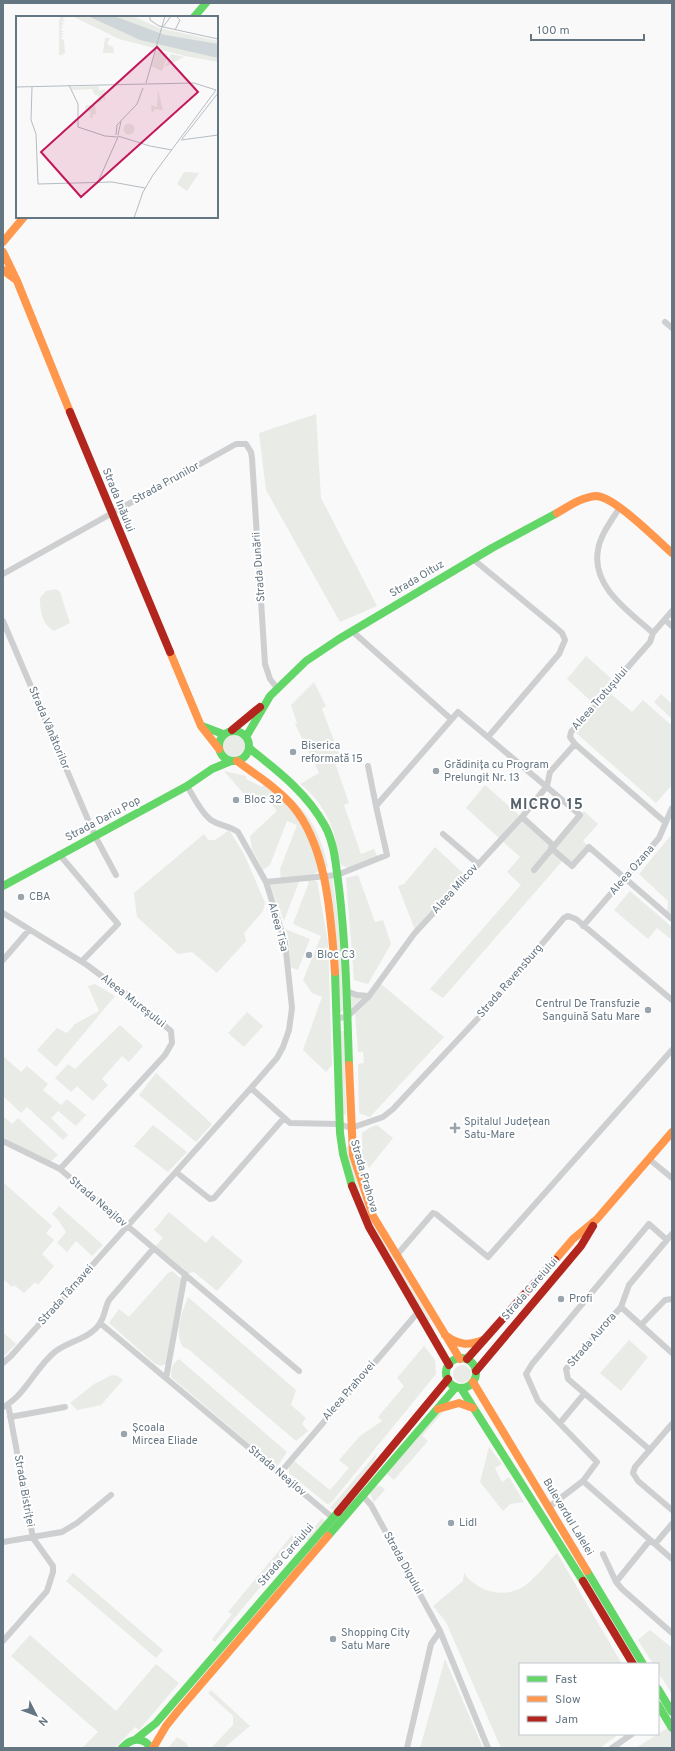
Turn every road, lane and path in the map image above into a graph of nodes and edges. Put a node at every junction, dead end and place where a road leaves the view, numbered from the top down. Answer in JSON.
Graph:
{"nodes":[{"id":1,"x":206,"y":3,"type":"edge"},
{"id":2,"x":195,"y":16,"type":"edge"},
{"id":3,"x":23,"y":218,"type":"edge"},
{"id":4,"x":3,"y":242,"type":"edge"},
{"id":5,"x":3,"y":252,"type":"edge"},
{"id":6,"x":3,"y":270,"type":"edge"},
{"id":7,"x":17,"y":281,"type":"junction"},
{"id":8,"x":665,"y":322,"type":"dead end"},
{"id":9,"x":672,"y":328,"type":"edge"},
{"id":10,"x":246,"y":444,"type":"joint"},
{"id":11,"x":620,"y":507,"type":"junction"},
{"id":12,"x":111,"y":514,"type":"junction"},
{"id":13,"x":672,"y":553,"type":"edge"},
{"id":14,"x":473,"y":559,"type":"junction"},
{"id":15,"x":3,"y":574,"type":"edge"},
{"id":16,"x":672,"y":611,"type":"edge"},
{"id":17,"x":665,"y":620,"type":"junction"},
{"id":18,"x":3,"y":621,"type":"edge"},
{"id":19,"x":672,"y":626,"type":"edge"},
{"id":20,"x":352,"y":631,"type":"junction"},
{"id":21,"x":653,"y":634,"type":"junction"},
{"id":22,"x":6,"y":635,"type":"edge"},
{"id":23,"x":277,"y":688,"type":"junction"},
{"id":24,"x":264,"y":704,"type":"junction"},
{"id":25,"x":451,"y":719,"type":"junction"},
{"id":26,"x":201,"y":726,"type":"junction"},
{"id":27,"x":232,"y":730,"type":"junction"},
{"id":28,"x":223,"y":734,"type":"junction"},
{"id":29,"x":246,"y":737,"type":"junction"},
{"id":30,"x":488,"y":737,"type":"junction"},
{"id":31,"x":575,"y":744,"type":"junction"},
{"id":32,"x":249,"y":748,"type":"junction"},
{"id":33,"x":220,"y":752,"type":"junction"},
{"id":34,"x":234,"y":761,"type":"junction"},
{"id":35,"x":368,"y":766,"type":"dead end"},
{"id":36,"x":212,"y":769,"type":"junction"},
{"id":37,"x":187,"y":786,"type":"junction"},
{"id":38,"x":547,"y":786,"type":"junction"},
{"id":39,"x":376,"y":806,"type":"junction"},
{"id":40,"x":672,"y":808,"type":"edge"},
{"id":41,"x":522,"y":816,"type":"junction"},
{"id":42,"x":665,"y":822,"type":"junction"},
{"id":43,"x":443,"y":834,"type":"dead end"},
{"id":44,"x":95,"y":836,"type":"junction"},
{"id":45,"x":553,"y":847,"type":"junction"},
{"id":46,"x":59,"y":854,"type":"junction"},
{"id":47,"x":478,"y":864,"type":"junction"},
{"id":48,"x":534,"y":870,"type":"dead end"},
{"id":49,"x":116,"y":875,"type":"dead end"},
{"id":50,"x":323,"y":875,"type":"junction"},
{"id":51,"x":337,"y":875,"type":"junction"},
{"id":52,"x":625,"y":878,"type":"junction"},
{"id":53,"x":266,"y":882,"type":"junction"},
{"id":54,"x":3,"y":886,"type":"edge"},
{"id":55,"x":3,"y":913,"type":"edge"},
{"id":56,"x":672,"y":919,"type":"edge"},
{"id":57,"x":583,"y":926,"type":"junction"},
{"id":58,"x":29,"y":930,"type":"junction"},
{"id":59,"x":3,"y":960,"type":"edge"},
{"id":60,"x":82,"y":961,"type":"junction"},
{"id":61,"x":346,"y":991,"type":"junction"},
{"id":62,"x":369,"y":996,"type":"junction"},
{"id":63,"x":672,"y":1000,"type":"edge"},
{"id":64,"x":348,"y":1017,"type":"junction"},
{"id":65,"x":338,"y":1018,"type":"junction"},
{"id":66,"x":672,"y":1050,"type":"edge"},
{"id":67,"x":251,"y":1088,"type":"junction"},
{"id":68,"x":284,"y":1118,"type":"junction"},
{"id":69,"x":339,"y":1124,"type":"junction"},
{"id":70,"x":350,"y":1128,"type":"junction"},
{"id":71,"x":672,"y":1132,"type":"edge"},
{"id":72,"x":3,"y":1141,"type":"edge"},
{"id":73,"x":649,"y":1159,"type":"junction"},
{"id":74,"x":60,"y":1169,"type":"junction"},
{"id":75,"x":176,"y":1172,"type":"junction"},
{"id":76,"x":672,"y":1178,"type":"edge"},
{"id":77,"x":597,"y":1219,"type":"junction"},
{"id":78,"x":127,"y":1226,"type":"junction"},
{"id":79,"x":672,"y":1234,"type":"edge"},
{"id":80,"x":667,"y":1240,"type":"junction"},
{"id":81,"x":153,"y":1249,"type":"junction"},
{"id":82,"x":396,"y":1256,"type":"junction"},
{"id":83,"x":185,"y":1274,"type":"junction"},
{"id":84,"x":672,"y":1299,"type":"edge"},
{"id":85,"x":621,"y":1307,"type":"junction"},
{"id":86,"x":419,"y":1311,"type":"junction"},
{"id":87,"x":100,"y":1323,"type":"junction"},
{"id":88,"x":641,"y":1325,"type":"junction"},
{"id":89,"x":445,"y":1335,"type":"junction"},
{"id":90,"x":486,"y":1339,"type":"junction"},
{"id":91,"x":672,"y":1353,"type":"edge"},
{"id":92,"x":463,"y":1359,"type":"junction"},
{"id":93,"x":3,"y":1363,"type":"edge"},
{"id":94,"x":449,"y":1365,"type":"junction"},
{"id":95,"x":300,"y":1371,"type":"dead end"},
{"id":96,"x":476,"y":1371,"type":"junction"},
{"id":97,"x":166,"y":1378,"type":"junction"},
{"id":98,"x":448,"y":1379,"type":"junction"},
{"id":99,"x":473,"y":1382,"type":"junction"},
{"id":100,"x":459,"y":1388,"type":"junction"},
{"id":101,"x":584,"y":1394,"type":"junction"},
{"id":102,"x":5,"y":1406,"type":"edge"},
{"id":103,"x":65,"y":1407,"type":"dead end"},
{"id":104,"x":474,"y":1409,"type":"junction"},
{"id":105,"x":436,"y":1410,"type":"junction"},
{"id":106,"x":10,"y":1417,"type":"junction"},
{"id":107,"x":560,"y":1423,"type":"junction"},
{"id":108,"x":672,"y":1424,"type":"edge"},
{"id":109,"x":650,"y":1450,"type":"junction"},
{"id":110,"x":280,"y":1473,"type":"junction"},
{"id":111,"x":583,"y":1481,"type":"junction"},
{"id":112,"x":111,"y":1495,"type":"dead end"},
{"id":113,"x":363,"y":1496,"type":"junction"},
{"id":114,"x":549,"y":1507,"type":"junction"},
{"id":115,"x":672,"y":1510,"type":"edge"},
{"id":116,"x":333,"y":1518,"type":"junction"},
{"id":117,"x":672,"y":1524,"type":"edge"},
{"id":118,"x":33,"y":1538,"type":"junction"},
{"id":119,"x":3,"y":1542,"type":"edge"},
{"id":120,"x":653,"y":1542,"type":"junction"},
{"id":121,"x":603,"y":1554,"type":"dead end"},
{"id":122,"x":672,"y":1559,"type":"edge"},
{"id":123,"x":616,"y":1582,"type":"junction"},
{"id":124,"x":440,"y":1631,"type":"junction"},
{"id":125,"x":672,"y":1633,"type":"edge"},
{"id":126,"x":3,"y":1641,"type":"edge"},
{"id":127,"x":632,"y":1663,"type":"edge"},
{"id":128,"x":642,"y":1663,"type":"edge"},
{"id":129,"x":659,"y":1691,"type":"edge"},
{"id":130,"x":672,"y":1705,"type":"edge"},
{"id":131,"x":659,"y":1707,"type":"edge"},
{"id":132,"x":672,"y":1712,"type":"edge"},
{"id":133,"x":659,"y":1714,"type":"edge"},
{"id":134,"x":672,"y":1728,"type":"edge"},
{"id":135,"x":631,"y":1735,"type":"edge"},
{"id":136,"x":136,"y":1739,"type":"junction"},
{"id":137,"x":122,"y":1748,"type":"edge"},
{"id":138,"x":152,"y":1748,"type":"edge"},
{"id":139,"x":407,"y":1748,"type":"edge"},
{"id":140,"x":488,"y":1748,"type":"edge"},
{"id":141,"x":612,"y":1748,"type":"edge"}],
"edges":[{"from":1,"to":2,"type":"street"},
{"from":3,"to":4,"type":"street"},
{"from":5,"to":7,"type":"street","name":"Strada Inăului"},
{"from":6,"to":7,"type":"street","name":"Strada Inăului"},
{"from":7,"to":12,"type":"street","name":"Strada Inăului"},
{"from":8,"to":9,"type":"street"},
{"from":10,"to":12,"type":"street","name":"Strada Prunilor"},
{"from":10,"to":23,"type":"street","name":"Strada Dunării"},
{"from":11,"to":13,"type":"street"},
{"from":11,"to":14,"type":"street","name":"Strada Oituz"},
{"from":11,"to":21,"type":"street"},
{"from":12,"to":15,"type":"street","name":"Strada Prunilor"},
{"from":12,"to":26,"type":"street","name":"Strada Inăului"},
{"from":14,"to":20,"type":"street","name":"Strada Oituz"},
{"from":14,"to":30,"type":"street"},
{"from":16,"to":17,"type":"street","name":"Aleea Trotușului"},
{"from":17,"to":19,"type":"street"},
{"from":17,"to":21,"type":"street","name":"Aleea Trotușului"},
{"from":18,"to":22,"type":"street","name":"Strada Vânătorilor"},
{"from":20,"to":23,"type":"street","name":"Strada Oituz"},
{"from":20,"to":25,"type":"street"},
{"from":21,"to":31,"type":"street","name":"Aleea Trotușului"},
{"from":22,"to":44,"type":"street","name":"Strada Vânătorilor"},
{"from":23,"to":24,"type":"street","name":"Strada Oituz"},
{"from":24,"to":27,"type":"street","name":"Strada Oituz"},
{"from":24,"to":29,"type":"street","name":"Strada Oituz"},
{"from":25,"to":30,"type":"street"},
{"from":25,"to":39,"type":"street"},
{"from":26,"to":28,"type":"street"},
{"from":26,"to":33,"type":"street","name":"Strada Inăului"},
{"from":27,"to":28,"type":"street"},
{"from":27,"to":29,"type":"street"},
{"from":28,"to":33,"type":"street"},
{"from":29,"to":32,"type":"street"},
{"from":30,"to":38,"type":"street"},
{"from":31,"to":38,"type":"street","name":"Aleea Trotușului"},
{"from":31,"to":42,"type":"street"},
{"from":32,"to":34,"type":"street"},
{"from":32,"to":51,"type":"street","name":"Strada Prahova"},
{"from":33,"to":34,"type":"street"},
{"from":33,"to":36,"type":"street","name":"Strada Dariu Pop"},
{"from":34,"to":36,"type":"street","name":"Strada Dariu Pop"},
{"from":34,"to":50,"type":"street","name":"Strada Prahova"},
{"from":35,"to":39,"type":"street"},
{"from":36,"to":37,"type":"street","name":"Strada Dariu Pop"},
{"from":37,"to":44,"type":"street","name":"Strada Dariu Pop"},
{"from":37,"to":53,"type":"street","name":"Aleea Tisa"},
{"from":38,"to":41,"type":"street","name":"Aleea Milcov"},
{"from":38,"to":45,"type":"street"},
{"from":39,"to":51,"type":"street"},
{"from":40,"to":42,"type":"street","name":"Aleea Ozana"},
{"from":41,"to":45,"type":"street"},
{"from":41,"to":47,"type":"street","name":"Aleea Milcov"},
{"from":42,"to":52,"type":"street","name":"Aleea Ozana"},
{"from":43,"to":47,"type":"street"},
{"from":44,"to":46,"type":"street","name":"Strada Dariu Pop"},
{"from":44,"to":49,"type":"street","name":"Strada Vânătorilor"},
{"from":45,"to":48,"type":"street"},
{"from":45,"to":52,"type":"street"},
{"from":46,"to":54,"type":"street","name":"Strada Dariu Pop"},
{"from":46,"to":60,"type":"street"},
{"from":47,"to":62,"type":"street","name":"Aleea Milcov"},
{"from":50,"to":51,"type":"street"},
{"from":50,"to":53,"type":"street"},
{"from":50,"to":65,"type":"street","name":"Strada Prahova"},
{"from":51,"to":61,"type":"street","name":"Strada Prahova"},
{"from":52,"to":56,"type":"street"},
{"from":52,"to":57,"type":"street","name":"Aleea Ozana"},
{"from":53,"to":67,"type":"street","name":"Aleea Tisa"},
{"from":55,"to":58,"type":"street","name":"Aleea Mureșului"},
{"from":57,"to":63,"type":"street","name":"Strada Ravensburg"},
{"from":57,"to":70,"type":"street","name":"Strada Ravensburg"},
{"from":58,"to":59,"type":"street"},
{"from":58,"to":60,"type":"street","name":"Aleea Mureșului"},
{"from":60,"to":74,"type":"street","name":"Aleea Mureșului"},
{"from":61,"to":62,"type":"street"},
{"from":61,"to":64,"type":"street","name":"Strada Prahova"},
{"from":62,"to":64,"type":"street","name":"Aleea Milcov"},
{"from":64,"to":65,"type":"street"},
{"from":64,"to":70,"type":"street","name":"Strada Prahova"},
{"from":65,"to":69,"type":"street","name":"Strada Prahova"},
{"from":66,"to":82,"type":"street"},
{"from":67,"to":68,"type":"street"},
{"from":67,"to":75,"type":"street","name":"Aleea Tisa"},
{"from":68,"to":69,"type":"street"},
{"from":68,"to":75,"type":"street"},
{"from":69,"to":70,"type":"street"},
{"from":69,"to":86,"type":"street","name":"Strada Prahova"},
{"from":70,"to":82,"type":"street","name":"Strada Prahova"},
{"from":71,"to":73,"type":"street","name":"Strada Careiului"},
{"from":72,"to":74,"type":"street","name":"Strada Neajlov"},
{"from":73,"to":76,"type":"street"},
{"from":73,"to":77,"type":"street","name":"Strada Careiului"},
{"from":74,"to":78,"type":"street","name":"Strada Neajlov"},
{"from":75,"to":78,"type":"street","name":"Aleea Tisa"},
{"from":77,"to":90,"type":"street","name":"Strada Careiului"},
{"from":77,"to":96,"type":"street","name":"Strada Careiului"},
{"from":78,"to":81,"type":"street","name":"Strada Neajlov"},
{"from":78,"to":93,"type":"street","name":"Strada Târnavei"},
{"from":79,"to":80,"type":"street","name":"Strada Aurora"},
{"from":80,"to":85,"type":"street","name":"Strada Aurora"},
{"from":80,"to":107,"type":"street"},
{"from":81,"to":83,"type":"street","name":"Strada Neajlov"},
{"from":81,"to":87,"type":"street"},
{"from":82,"to":89,"type":"street","name":"Strada Prahova"},
{"from":83,"to":95,"type":"street","name":"Strada Neajlov"},
{"from":83,"to":97,"type":"street"},
{"from":84,"to":88,"type":"street"},
{"from":85,"to":88,"type":"street"},
{"from":85,"to":101,"type":"street","name":"Strada Aurora"},
{"from":86,"to":94,"type":"street","name":"Strada Prahova"},
{"from":86,"to":110,"type":"street","name":"Aleea Prahovei"},
{"from":87,"to":97,"type":"street","name":"Strada Neajlov"},
{"from":87,"to":102,"type":"street"},
{"from":88,"to":91,"type":"street"},
{"from":89,"to":90,"type":"street"},
{"from":89,"to":92,"type":"street","name":"Strada Prahova"},
{"from":90,"to":92,"type":"street","name":"Strada Careiului"},
{"from":92,"to":94,"type":"street"},
{"from":92,"to":96,"type":"street"},
{"from":94,"to":98,"type":"street"},
{"from":96,"to":99,"type":"street"},
{"from":97,"to":110,"type":"street","name":"Strada Neajlov"},
{"from":98,"to":100,"type":"street"},
{"from":98,"to":116,"type":"street","name":"Strada Careiului"},
{"from":99,"to":100,"type":"street"},
{"from":99,"to":114,"type":"street","name":"Bulevardul Lalelei"},
{"from":100,"to":104,"type":"street","name":"Bulevardul Lalelei"},
{"from":100,"to":105,"type":"street","name":"Strada Careiului"},
{"from":101,"to":107,"type":"street"},
{"from":101,"to":109,"type":"street","name":"Strada Aurora"},
{"from":102,"to":106,"type":"street","name":"Strada Bistriței"},
{"from":103,"to":106,"type":"street"},
{"from":104,"to":105,"type":"street"},
{"from":104,"to":127,"type":"street","name":"Bulevardul Lalelei"},
{"from":105,"to":113,"type":"street","name":"Strada Careiului"},
{"from":106,"to":118,"type":"street","name":"Strada Bistriței"},
{"from":107,"to":111,"type":"street"},
{"from":108,"to":109,"type":"street"},
{"from":109,"to":115,"type":"street"},
{"from":110,"to":116,"type":"street","name":"Strada Neajlov"},
{"from":111,"to":114,"type":"street"},
{"from":111,"to":120,"type":"street"},
{"from":112,"to":118,"type":"street"},
{"from":113,"to":124,"type":"street","name":"Strada Digului"},
{"from":113,"to":138,"type":"street","name":"Strada Careiului"},
{"from":114,"to":128,"type":"street","name":"Bulevardul Lalelei"},
{"from":116,"to":136,"type":"street","name":"Strada Careiului"},
{"from":117,"to":120,"type":"street"},
{"from":118,"to":119,"type":"street"},
{"from":118,"to":126,"type":"street","name":"Strada Bistriței"},
{"from":120,"to":122,"type":"street"},
{"from":120,"to":123,"type":"street"},
{"from":121,"to":123,"type":"street"},
{"from":123,"to":125,"type":"street"},
{"from":124,"to":139,"type":"street"},
{"from":124,"to":140,"type":"street","name":"Strada Digului"},
{"from":129,"to":132,"type":"street"},
{"from":130,"to":133,"type":"street"},
{"from":131,"to":134,"type":"street"},
{"from":135,"to":141,"type":"street"},
{"from":136,"to":137,"type":"street","name":"Strada Careiului"},
{"from":136,"to":138,"type":"street"}]}
